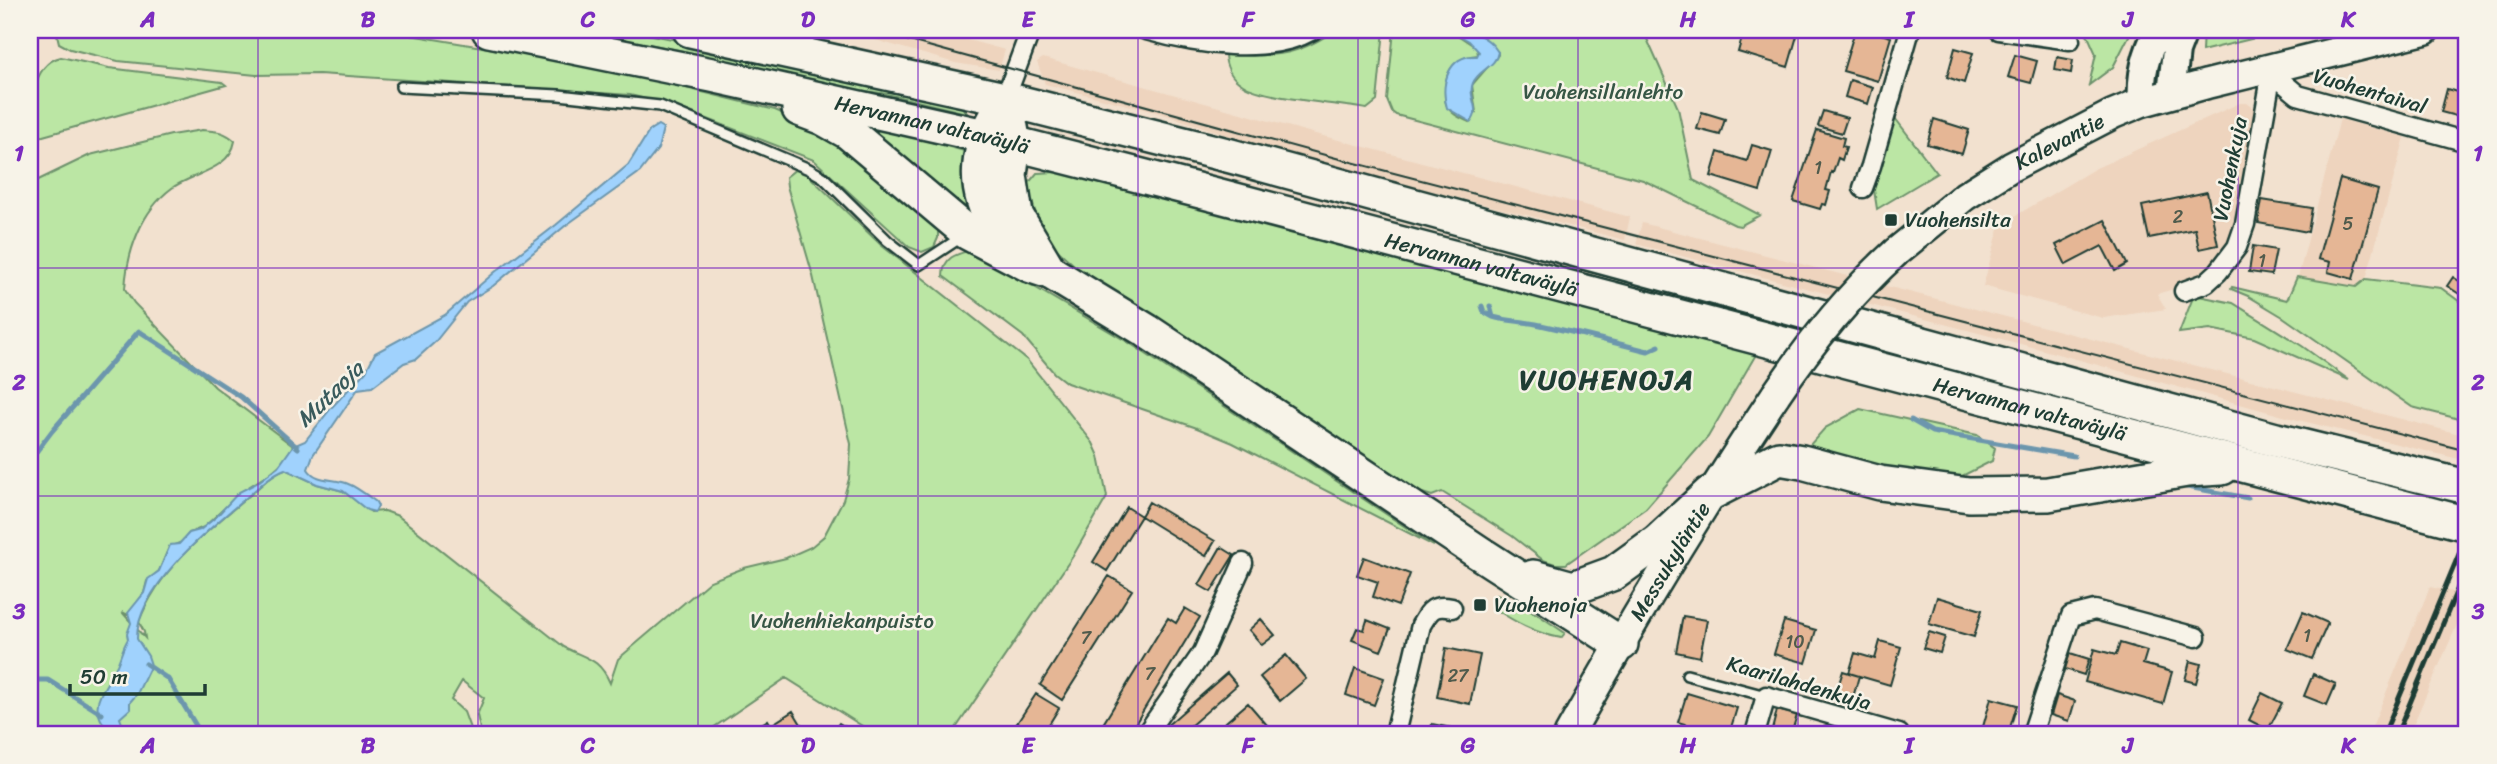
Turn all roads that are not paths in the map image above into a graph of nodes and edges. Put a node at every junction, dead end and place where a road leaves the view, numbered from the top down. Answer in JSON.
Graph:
{"nodes":[{"id":1,"x":489,"y":30,"type":"edge"},
{"id":2,"x":690,"y":30,"type":"edge"},
{"id":3,"x":1033,"y":30,"type":"edge"},
{"id":4,"x":1146,"y":30,"type":"edge"},
{"id":5,"x":1313,"y":30,"type":"edge"},
{"id":6,"x":1910,"y":30,"type":"edge"},
{"id":7,"x":1999,"y":30,"type":"edge"},
{"id":8,"x":2158,"y":30,"type":"edge"},
{"id":9,"x":2184,"y":30,"type":"edge"},
{"id":10,"x":2425,"y":30,"type":"edge"},
{"id":11,"x":2070,"y":40,"type":"dead end"},
{"id":12,"x":2268,"y":70,"type":"junction"},
{"id":13,"x":747,"y":83,"type":"junction"},
{"id":14,"x":401,"y":87,"type":"dead end"},
{"id":15,"x":2171,"y":93,"type":"junction"},
{"id":16,"x":1005,"y":99,"type":"junction"},
{"id":17,"x":2142,"y":102,"type":"junction"},
{"id":18,"x":1000,"y":140,"type":"junction"},
{"id":19,"x":2467,"y":142,"type":"edge"},
{"id":20,"x":1863,"y":188,"type":"dead end"},
{"id":21,"x":968,"y":233,"type":"junction"},
{"id":22,"x":1012,"y":254,"type":"junction"},
{"id":23,"x":1050,"y":272,"type":"junction"},
{"id":24,"x":2183,"y":292,"type":"dead end"},
{"id":25,"x":1776,"y":394,"type":"joint"},
{"id":26,"x":2245,"y":466,"type":"junction"},
{"id":27,"x":2467,"y":487,"type":"edge"},
{"id":28,"x":1709,"y":494,"type":"junction"},
{"id":29,"x":2467,"y":524,"type":"edge"},
{"id":30,"x":1244,"y":563,"type":"dead end"},
{"id":31,"x":1504,"y":569,"type":"junction"},
{"id":32,"x":1452,"y":608,"type":"dead end"},
{"id":33,"x":2196,"y":637,"type":"dead end"},
{"id":34,"x":1621,"y":644,"type":"junction"},
{"id":35,"x":1687,"y":675,"type":"dead end"},
{"id":36,"x":1766,"y":696,"type":"junction"},
{"id":37,"x":1146,"y":734,"type":"edge"},
{"id":38,"x":1395,"y":734,"type":"edge"},
{"id":39,"x":1569,"y":734,"type":"edge"},
{"id":40,"x":1755,"y":734,"type":"edge"},
{"id":41,"x":1899,"y":734,"type":"edge"},
{"id":42,"x":2032,"y":734,"type":"edge"}],
"edges":[{"from":1,"to":13,"type":"highway","name":"Hervannan valtaväylä"},
{"from":2,"to":16,"type":"highway","name":"Hervannan valtaväylä"},
{"from":3,"to":16,"type":"street"},
{"from":4,"to":5,"type":"street"},
{"from":6,"to":20,"type":"street"},
{"from":7,"to":11,"type":"street"},
{"from":8,"to":17,"type":"main road"},
{"from":9,"to":15,"type":"main road"},
{"from":10,"to":12,"type":"main road","name":"Kalevantie"},
{"from":12,"to":15,"type":"main road","name":"Kalevantie"},
{"from":12,"to":19,"type":"street","name":"Vuohentaival"},
{"from":12,"to":24,"type":"street","name":"Vuohenkuja"},
{"from":13,"to":18,"type":"highway","name":"Hervannan valtaväylä"},
{"from":13,"to":21,"type":"highway"},
{"from":14,"to":21,"type":"lane"},
{"from":15,"to":17,"type":"main road","name":"Kalevantie"},
{"from":16,"to":18,"type":"highway"},
{"from":16,"to":27,"type":"highway","name":"Hervannan valtaväylä"},
{"from":17,"to":25,"type":"main road","name":"Kalevantie","bridge":true},
{"from":18,"to":22,"type":"highway"},
{"from":18,"to":23,"type":"highway"},
{"from":18,"to":26,"type":"highway","name":"Hervannan valtaväylä"},
{"from":21,"to":22,"type":"highway"},
{"from":22,"to":23,"type":"highway"},
{"from":23,"to":31,"type":"highway"},
{"from":25,"to":28,"type":"main road","name":"Messukyläntie"},
{"from":26,"to":28,"type":"highway"},
{"from":26,"to":29,"type":"highway","name":"Hervannan valtaväylä"},
{"from":28,"to":31,"type":"highway"},
{"from":28,"to":34,"type":"main road","name":"Messukyläntie"},
{"from":30,"to":37,"type":"street"},
{"from":31,"to":34,"type":"highway"},
{"from":32,"to":38,"type":"street"},
{"from":33,"to":42,"type":"street"},
{"from":34,"to":39,"type":"main road","name":"Messukyläntie"},
{"from":35,"to":36,"type":"lane","name":"Kaarilahdenkuja"},
{"from":36,"to":40,"type":"street"},
{"from":36,"to":41,"type":"street","name":"Kaarilahdenkuja"}]}
